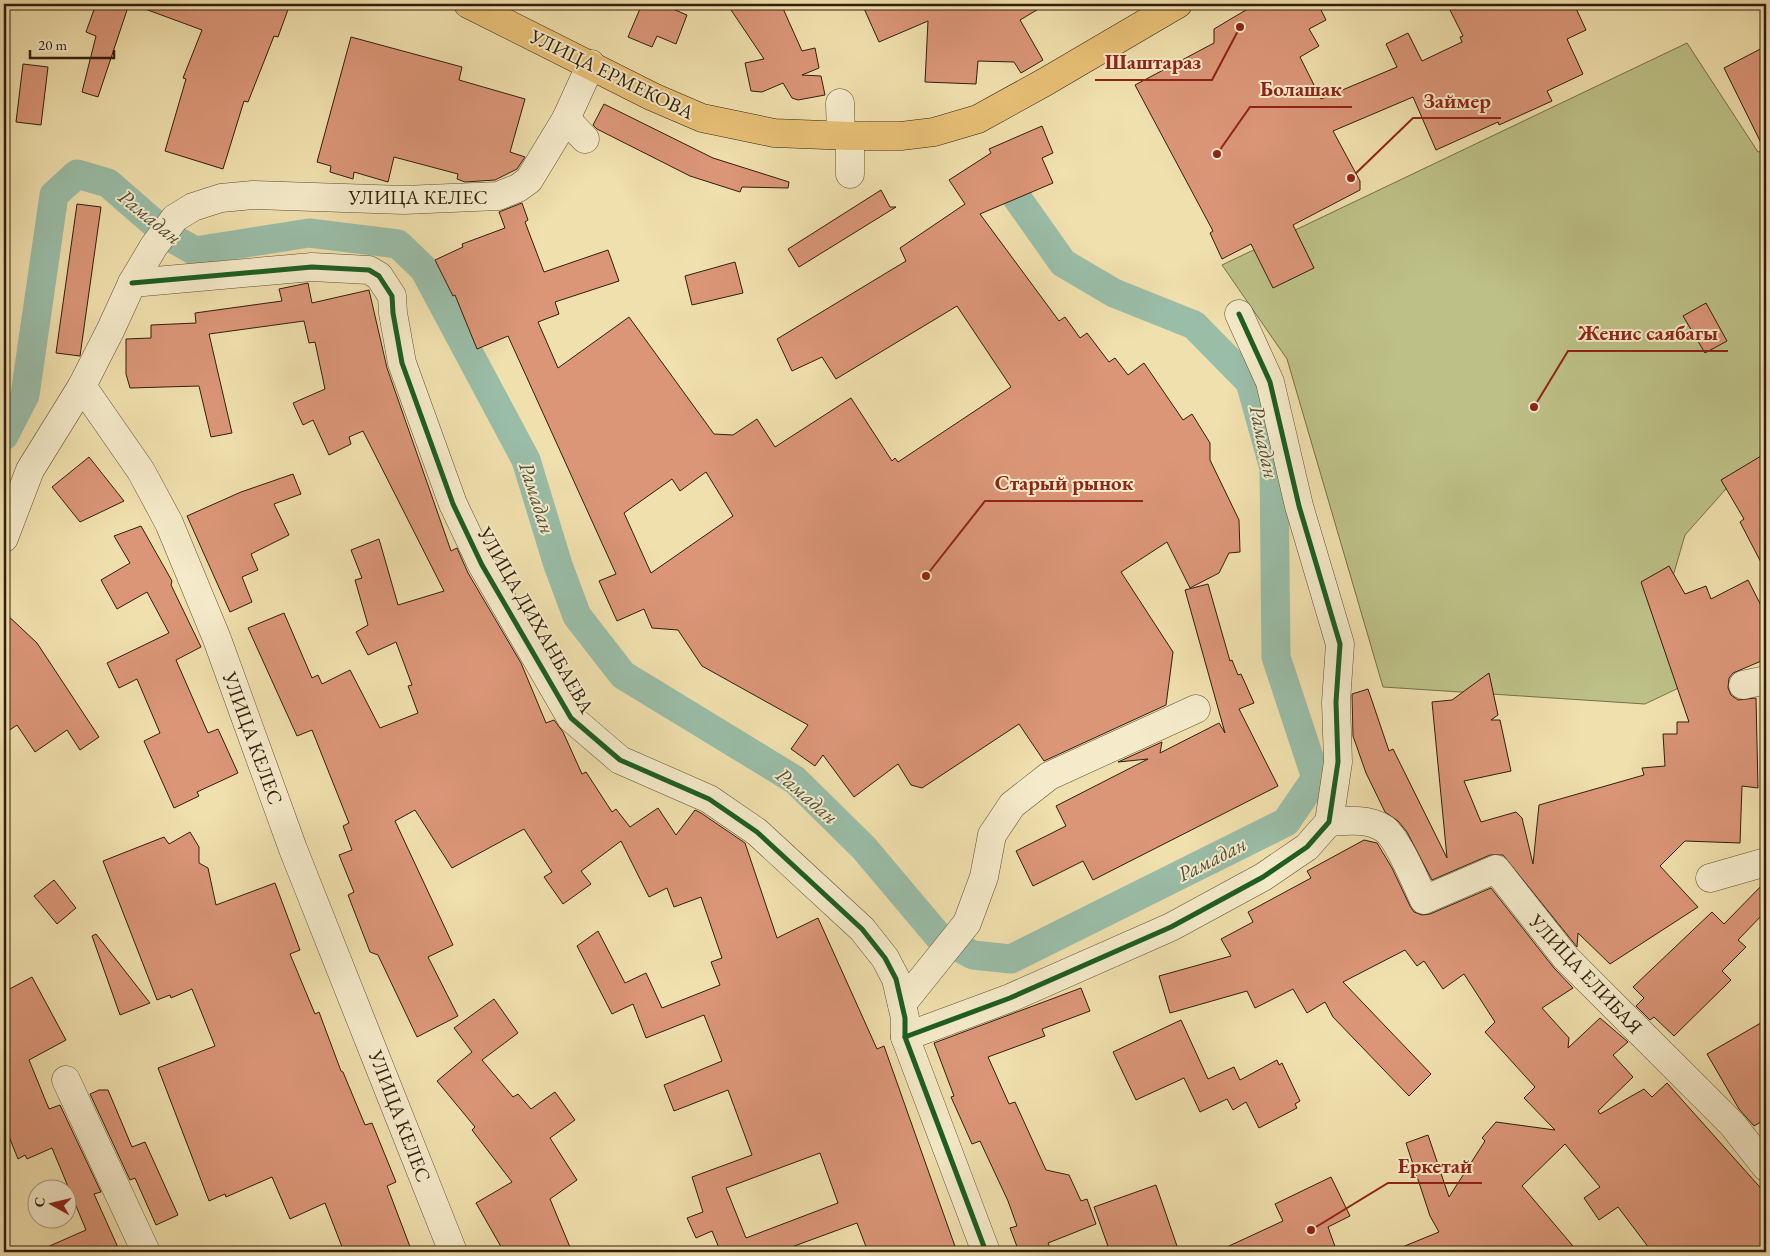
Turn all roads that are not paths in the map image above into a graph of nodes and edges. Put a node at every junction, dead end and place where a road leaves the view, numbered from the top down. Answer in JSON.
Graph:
{"nodes":[{"id":1,"x":468,"y":4,"type":"edge"},
{"id":2,"x":1178,"y":4,"type":"edge"},
{"id":3,"x":591,"y":64,"type":"junction"},
{"id":4,"x":840,"y":102,"type":"dead end"},
{"id":5,"x":566,"y":118,"type":"junction"},
{"id":6,"x":846,"y":136,"type":"junction"},
{"id":7,"x":585,"y":139,"type":"dead end"},
{"id":8,"x":850,"y":174,"type":"dead end"},
{"id":9,"x":132,"y":283,"type":"junction"},
{"id":10,"x":1239,"y":314,"type":"dead end"},
{"id":11,"x":82,"y":386,"type":"junction"},
{"id":12,"x":4,"y":538,"type":"edge"},
{"id":13,"x":1196,"y":709,"type":"dead end"},
{"id":14,"x":1329,"y":822,"type":"junction"},
{"id":15,"x":1766,"y":862,"type":"edge"},
{"id":16,"x":1710,"y":878,"type":"dead end"},
{"id":17,"x":902,"y":1004,"type":"junction"},
{"id":18,"x":905,"y":1038,"type":"junction"},
{"id":19,"x":66,"y":1080,"type":"dead end"},
{"id":20,"x":1766,"y":1167,"type":"edge"},
{"id":21,"x":146,"y":1252,"type":"edge"},
{"id":22,"x":454,"y":1252,"type":"edge"},
{"id":23,"x":986,"y":1252,"type":"edge"}],
"edges":[{"from":1,"to":3,"type":"main road","name":"УЛИЦА ЕРМЕКОВА"},
{"from":2,"to":6,"type":"main road","name":"УЛИЦА ЕРМЕКОВА"},
{"from":3,"to":5,"type":"street","name":"УЛИЦА КЕЛЕС"},
{"from":3,"to":6,"type":"main road","name":"УЛИЦА ЕРМЕКОВА"},
{"from":4,"to":6,"type":"street"},
{"from":5,"to":7,"type":"street"},
{"from":5,"to":9,"type":"street","name":"УЛИЦА КЕЛЕС"},
{"from":6,"to":8,"type":"street"},
{"from":9,"to":11,"type":"street"},
{"from":9,"to":17,"type":"street","name":"УЛИЦА ДИХАНБАЕВА"},
{"from":10,"to":14,"type":"street"},
{"from":11,"to":12,"type":"street"},
{"from":11,"to":22,"type":"street","name":"УЛИЦА КЕЛЕС"},
{"from":13,"to":17,"type":"street"},
{"from":14,"to":18,"type":"street"},
{"from":14,"to":20,"type":"street","name":"УЛИЦА ЕЛИБАЯ"},
{"from":15,"to":16,"type":"street"},
{"from":17,"to":18,"type":"street","name":"УЛИЦА ДИХАНБАЕВА"},
{"from":18,"to":23,"type":"street","name":"УЛИЦА ДИХАНБАЕВА"},
{"from":19,"to":21,"type":"street"}]}
